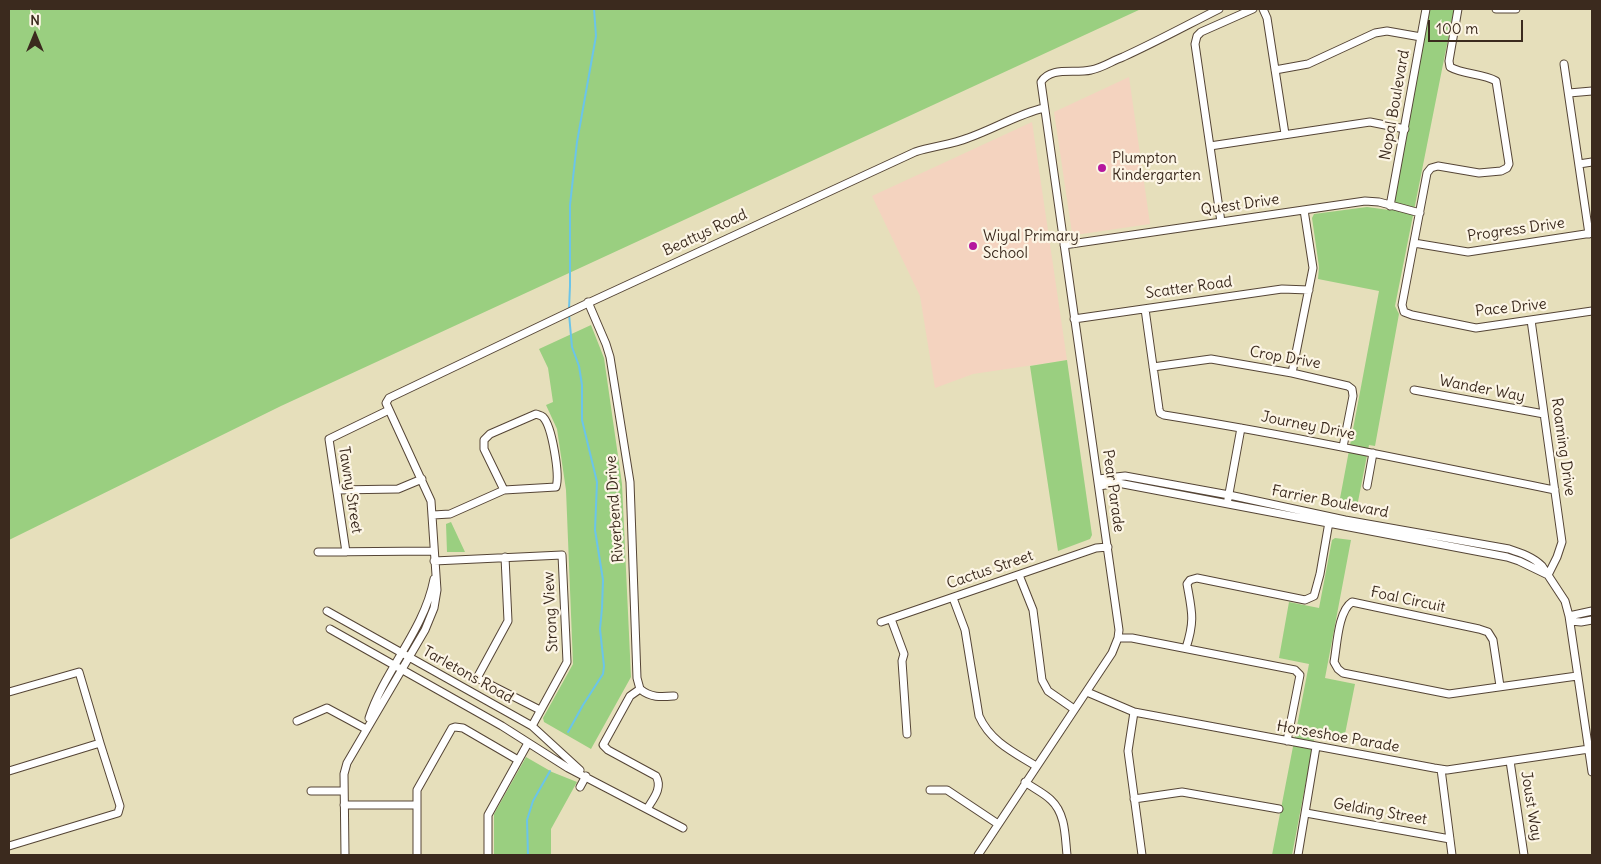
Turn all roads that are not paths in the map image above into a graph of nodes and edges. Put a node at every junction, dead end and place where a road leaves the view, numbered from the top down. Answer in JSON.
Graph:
{"nodes":[{"id":1,"x":1219,"y":9,"type":"edge"},
{"id":2,"x":1253,"y":9,"type":"edge"},
{"id":3,"x":1263,"y":9,"type":"edge"},
{"id":4,"x":1426,"y":9,"type":"edge"},
{"id":5,"x":1458,"y":9,"type":"edge"},
{"id":6,"x":1496,"y":9,"type":"edge"},
{"id":7,"x":1516,"y":9,"type":"edge"},
{"id":8,"x":1421,"y":37,"type":"junction"},
{"id":9,"x":1564,"y":64,"type":"dead end"},
{"id":10,"x":1275,"y":70,"type":"junction"},
{"id":11,"x":1592,"y":91,"type":"edge"},
{"id":12,"x":1569,"y":93,"type":"junction"},
{"id":13,"x":1044,"y":108,"type":"junction"},
{"id":14,"x":1405,"y":129,"type":"junction"},
{"id":15,"x":1285,"y":134,"type":"junction"},
{"id":16,"x":1210,"y":146,"type":"junction"},
{"id":17,"x":1592,"y":162,"type":"edge"},
{"id":18,"x":1579,"y":164,"type":"junction"},
{"id":19,"x":1390,"y":206,"type":"junction"},
{"id":20,"x":1304,"y":210,"type":"junction"},
{"id":21,"x":1420,"y":213,"type":"junction"},
{"id":22,"x":1221,"y":222,"type":"junction"},
{"id":23,"x":1591,"y":234,"type":"edge"},
{"id":24,"x":1414,"y":243,"type":"junction"},
{"id":25,"x":1064,"y":245,"type":"junction"},
{"id":26,"x":1309,"y":290,"type":"junction"},
{"id":27,"x":588,"y":302,"type":"junction"},
{"id":28,"x":1145,"y":309,"type":"junction"},
{"id":29,"x":1592,"y":311,"type":"edge"},
{"id":30,"x":1074,"y":319,"type":"junction"},
{"id":31,"x":1531,"y":320,"type":"junction"},
{"id":32,"x":1153,"y":367,"type":"junction"},
{"id":33,"x":1292,"y":373,"type":"junction"},
{"id":34,"x":1414,"y":390,"type":"dead end"},
{"id":35,"x":388,"y":406,"type":"junction"},
{"id":36,"x":1544,"y":414,"type":"junction"},
{"id":37,"x":1241,"y":428,"type":"junction"},
{"id":38,"x":1343,"y":447,"type":"junction"},
{"id":39,"x":1373,"y":453,"type":"junction"},
{"id":40,"x":422,"y":479,"type":"junction"},
{"id":41,"x":1098,"y":483,"type":"junction"},
{"id":42,"x":1367,"y":486,"type":"dead end"},
{"id":43,"x":337,"y":490,"type":"junction"},
{"id":44,"x":504,"y":490,"type":"junction"},
{"id":45,"x":1555,"y":490,"type":"junction"},
{"id":46,"x":1228,"y":499,"type":"junction"},
{"id":47,"x":433,"y":515,"type":"junction"},
{"id":48,"x":1330,"y":520,"type":"junction"},
{"id":49,"x":1108,"y":547,"type":"junction"},
{"id":50,"x":434,"y":551,"type":"junction"},
{"id":51,"x":318,"y":552,"type":"dead end"},
{"id":52,"x":346,"y":552,"type":"junction"},
{"id":53,"x":505,"y":557,"type":"junction"},
{"id":54,"x":434,"y":561,"type":"junction"},
{"id":55,"x":435,"y":572,"type":"junction"},
{"id":56,"x":1019,"y":575,"type":"junction"},
{"id":57,"x":1548,"y":575,"type":"junction"},
{"id":58,"x":953,"y":598,"type":"junction"},
{"id":59,"x":327,"y":611,"type":"dead end"},
{"id":60,"x":1592,"y":611,"type":"edge"},
{"id":61,"x":1570,"y":618,"type":"junction"},
{"id":62,"x":891,"y":619,"type":"junction"},
{"id":63,"x":1592,"y":620,"type":"edge"},
{"id":64,"x":881,"y":622,"type":"dead end"},
{"id":65,"x":330,"y":629,"type":"dead end"},
{"id":66,"x":1118,"y":638,"type":"junction"},
{"id":67,"x":1186,"y":648,"type":"junction"},
{"id":68,"x":401,"y":653,"type":"junction"},
{"id":69,"x":408,"y":657,"type":"junction"},
{"id":70,"x":399,"y":665,"type":"junction"},
{"id":71,"x":1577,"y":676,"type":"junction"},
{"id":72,"x":1500,"y":686,"type":"junction"},
{"id":73,"x":640,"y":689,"type":"junction"},
{"id":74,"x":9,"y":692,"type":"edge"},
{"id":75,"x":1087,"y":692,"type":"junction"},
{"id":76,"x":674,"y":696,"type":"dead end"},
{"id":77,"x":1074,"y":709,"type":"junction"},
{"id":78,"x":540,"y":710,"type":"junction"},
{"id":79,"x":1134,"y":712,"type":"junction"},
{"id":80,"x":298,"y":721,"type":"dead end"},
{"id":81,"x":532,"y":726,"type":"junction"},
{"id":82,"x":366,"y":729,"type":"junction"},
{"id":83,"x":907,"y":734,"type":"dead end"},
{"id":84,"x":1287,"y":742,"type":"junction"},
{"id":85,"x":100,"y":743,"type":"junction"},
{"id":86,"x":528,"y":743,"type":"junction"},
{"id":87,"x":1316,"y":747,"type":"junction"},
{"id":88,"x":1589,"y":749,"type":"junction"},
{"id":89,"x":518,"y":760,"type":"junction"},
{"id":90,"x":1510,"y":760,"type":"junction"},
{"id":91,"x":1036,"y":766,"type":"junction"},
{"id":92,"x":1441,"y":769,"type":"junction"},
{"id":93,"x":9,"y":771,"type":"edge"},
{"id":94,"x":1592,"y":772,"type":"edge"},
{"id":95,"x":586,"y":776,"type":"junction"},
{"id":96,"x":1025,"y":782,"type":"junction"},
{"id":97,"x":580,"y":787,"type":"dead end"},
{"id":98,"x":930,"y":790,"type":"dead end"},
{"id":99,"x":311,"y":791,"type":"dead end"},
{"id":100,"x":344,"y":791,"type":"junction"},
{"id":101,"x":1134,"y":799,"type":"junction"},
{"id":102,"x":344,"y":805,"type":"junction"},
{"id":103,"x":416,"y":805,"type":"junction"},
{"id":104,"x":647,"y":809,"type":"junction"},
{"id":105,"x":1279,"y":809,"type":"dead end"},
{"id":106,"x":1306,"y":812,"type":"junction"},
{"id":107,"x":998,"y":824,"type":"junction"},
{"id":108,"x":683,"y":828,"type":"dead end"},
{"id":109,"x":1450,"y":839,"type":"junction"},
{"id":110,"x":9,"y":846,"type":"edge"},
{"id":111,"x":345,"y":855,"type":"edge"},
{"id":112,"x":417,"y":855,"type":"edge"},
{"id":113,"x":488,"y":855,"type":"edge"},
{"id":114,"x":978,"y":855,"type":"edge"},
{"id":115,"x":1067,"y":855,"type":"edge"},
{"id":116,"x":1142,"y":855,"type":"edge"},
{"id":117,"x":1298,"y":855,"type":"edge"},
{"id":118,"x":1452,"y":855,"type":"edge"},
{"id":119,"x":1524,"y":855,"type":"edge"}],
"edges":[{"from":1,"to":13,"type":"street","name":"Pear Parade"},
{"from":2,"to":16,"type":"street"},
{"from":3,"to":10,"type":"street"},
{"from":4,"to":8,"type":"street","name":"Nopal Boulevard"},
{"from":5,"to":21,"type":"street"},
{"from":6,"to":7,"type":"street"},
{"from":8,"to":10,"type":"street"},
{"from":8,"to":14,"type":"street","name":"Nopal Boulevard"},
{"from":9,"to":12,"type":"street"},
{"from":10,"to":15,"type":"street"},
{"from":11,"to":12,"type":"street"},
{"from":12,"to":18,"type":"street"},
{"from":13,"to":25,"type":"street","name":"Pear Parade"},
{"from":13,"to":27,"type":"street","name":"Beattys Road"},
{"from":14,"to":15,"type":"street"},
{"from":14,"to":19,"type":"street","name":"Nopal Boulevard"},
{"from":15,"to":16,"type":"street"},
{"from":16,"to":22,"type":"street"},
{"from":17,"to":18,"type":"street"},
{"from":18,"to":23,"type":"street"},
{"from":19,"to":20,"type":"street","name":"Quest Drive"},
{"from":19,"to":21,"type":"street","name":"Quest Drive"},
{"from":20,"to":22,"type":"street","name":"Quest Drive"},
{"from":20,"to":26,"type":"street"},
{"from":21,"to":24,"type":"street"},
{"from":22,"to":25,"type":"street","name":"Quest Drive"},
{"from":23,"to":24,"type":"street","name":"Progress Drive"},
{"from":24,"to":31,"type":"street","name":"Pace Drive"},
{"from":25,"to":30,"type":"street","name":"Pear Parade"},
{"from":26,"to":28,"type":"street","name":"Scatter Road"},
{"from":26,"to":33,"type":"street"},
{"from":27,"to":35,"type":"street","name":"Beattys Road"},
{"from":27,"to":73,"type":"street","name":"Riverbend Drive"},
{"from":28,"to":30,"type":"street","name":"Scatter Road"},
{"from":28,"to":32,"type":"street","name":"Journey Drive"},
{"from":29,"to":31,"type":"street","name":"Pace Drive"},
{"from":30,"to":41,"type":"street","name":"Pear Parade"},
{"from":31,"to":36,"type":"street","name":"Roaming Drive"},
{"from":32,"to":33,"type":"street","name":"Crop Drive"},
{"from":32,"to":37,"type":"street","name":"Journey Drive"},
{"from":33,"to":38,"type":"street","name":"Crop Drive"},
{"from":34,"to":36,"type":"street","name":"Wander Way"},
{"from":35,"to":40,"type":"street"},
{"from":35,"to":43,"type":"street","name":"Tawny Street"},
{"from":36,"to":45,"type":"street","name":"Roaming Drive"},
{"from":37,"to":38,"type":"street","name":"Journey Drive"},
{"from":37,"to":46,"type":"street"},
{"from":38,"to":39,"type":"street","name":"Journey Drive"},
{"from":39,"to":42,"type":"street"},
{"from":39,"to":45,"type":"street","name":"Journey Drive"},
{"from":40,"to":43,"type":"street"},
{"from":40,"to":47,"type":"street"},
{"from":41,"to":46,"type":"street","name":"Farrier Boulevard"},
{"from":41,"to":49,"type":"street","name":"Pear Parade"},
{"from":43,"to":52,"type":"street","name":"Tawny Street"},
{"from":44,"to":44,"type":"street"},
{"from":44,"to":47,"type":"street"},
{"from":45,"to":57,"type":"street","name":"Roaming Drive"},
{"from":46,"to":48,"type":"street","name":"Farrier Boulevard"},
{"from":47,"to":50,"type":"street"},
{"from":48,"to":57,"type":"street","name":"Farrier Boulevard"},
{"from":48,"to":67,"type":"street"},
{"from":49,"to":56,"type":"street","name":"Cactus Street"},
{"from":49,"to":66,"type":"street","name":"Pear Parade"},
{"from":50,"to":52,"type":"street"},
{"from":50,"to":54,"type":"street"},
{"from":51,"to":52,"type":"street"},
{"from":53,"to":54,"type":"street","name":"Strong View"},
{"from":53,"to":78,"type":"street"},
{"from":53,"to":78,"type":"street","name":"Strong View"},
{"from":54,"to":55,"type":"street"},
{"from":55,"to":68,"type":"street"},
{"from":55,"to":69,"type":"street"},
{"from":56,"to":58,"type":"street","name":"Cactus Street"},
{"from":56,"to":77,"type":"street"},
{"from":57,"to":61,"type":"street"},
{"from":58,"to":62,"type":"street","name":"Cactus Street"},
{"from":58,"to":91,"type":"street"},
{"from":59,"to":68,"type":"street","name":"Tarletons Road"},
{"from":60,"to":61,"type":"street"},
{"from":61,"to":63,"type":"street"},
{"from":61,"to":71,"type":"street"},
{"from":62,"to":64,"type":"street","name":"Cactus Street"},
{"from":62,"to":83,"type":"street"},
{"from":65,"to":70,"type":"street","name":"Tarletons Road"},
{"from":66,"to":67,"type":"street"},
{"from":66,"to":75,"type":"street","name":"Pear Parade"},
{"from":67,"to":84,"type":"street"},
{"from":68,"to":69,"type":"street","name":"Tarletons Road"},
{"from":68,"to":70,"type":"street"},
{"from":69,"to":70,"type":"street"},
{"from":69,"to":81,"type":"street","name":"Tarletons Road"},
{"from":70,"to":82,"type":"street"},
{"from":70,"to":86,"type":"street","name":"Tarletons Road"},
{"from":71,"to":72,"type":"street","name":"Foal Circuit"},
{"from":71,"to":88,"type":"street"},
{"from":72,"to":72,"type":"street","name":"Foal Circuit"},
{"from":73,"to":76,"type":"street"},
{"from":73,"to":104,"type":"street"},
{"from":74,"to":85,"type":"street"},
{"from":75,"to":77,"type":"street","name":"Pear Parade"},
{"from":75,"to":79,"type":"street","name":"Horseshoe Parade"},
{"from":77,"to":91,"type":"street","name":"Pear Parade"},
{"from":78,"to":81,"type":"street","name":"Strong View"},
{"from":79,"to":84,"type":"street","name":"Horseshoe Parade"},
{"from":79,"to":101,"type":"street"},
{"from":80,"to":82,"type":"street"},
{"from":81,"to":95,"type":"street","name":"Tarletons Road"},
{"from":82,"to":100,"type":"street"},
{"from":84,"to":87,"type":"street","name":"Horseshoe Parade"},
{"from":85,"to":93,"type":"street"},
{"from":85,"to":110,"type":"street"},
{"from":86,"to":89,"type":"street"},
{"from":86,"to":95,"type":"street","name":"Tarletons Road"},
{"from":87,"to":92,"type":"street","name":"Horseshoe Parade"},
{"from":87,"to":106,"type":"street"},
{"from":88,"to":90,"type":"street","name":"Horseshoe Parade"},
{"from":88,"to":94,"type":"street"},
{"from":89,"to":103,"type":"street"},
{"from":89,"to":113,"type":"street"},
{"from":90,"to":92,"type":"street","name":"Horseshoe Parade"},
{"from":90,"to":119,"type":"street","name":"Joust Way"},
{"from":91,"to":96,"type":"street","name":"Pear Parade"},
{"from":92,"to":109,"type":"street"},
{"from":95,"to":97,"type":"street"},
{"from":95,"to":104,"type":"street","name":"Tarletons Road"},
{"from":96,"to":107,"type":"street","name":"Pear Parade"},
{"from":96,"to":115,"type":"street"},
{"from":98,"to":107,"type":"street"},
{"from":99,"to":100,"type":"street"},
{"from":100,"to":102,"type":"street"},
{"from":101,"to":105,"type":"street"},
{"from":101,"to":116,"type":"street"},
{"from":102,"to":103,"type":"street"},
{"from":102,"to":111,"type":"street"},
{"from":103,"to":112,"type":"street"},
{"from":104,"to":108,"type":"street","name":"Tarletons Road"},
{"from":106,"to":109,"type":"street","name":"Gelding Street"},
{"from":106,"to":117,"type":"street"},
{"from":107,"to":114,"type":"street","name":"Pear Parade"},
{"from":109,"to":118,"type":"street"}]}
